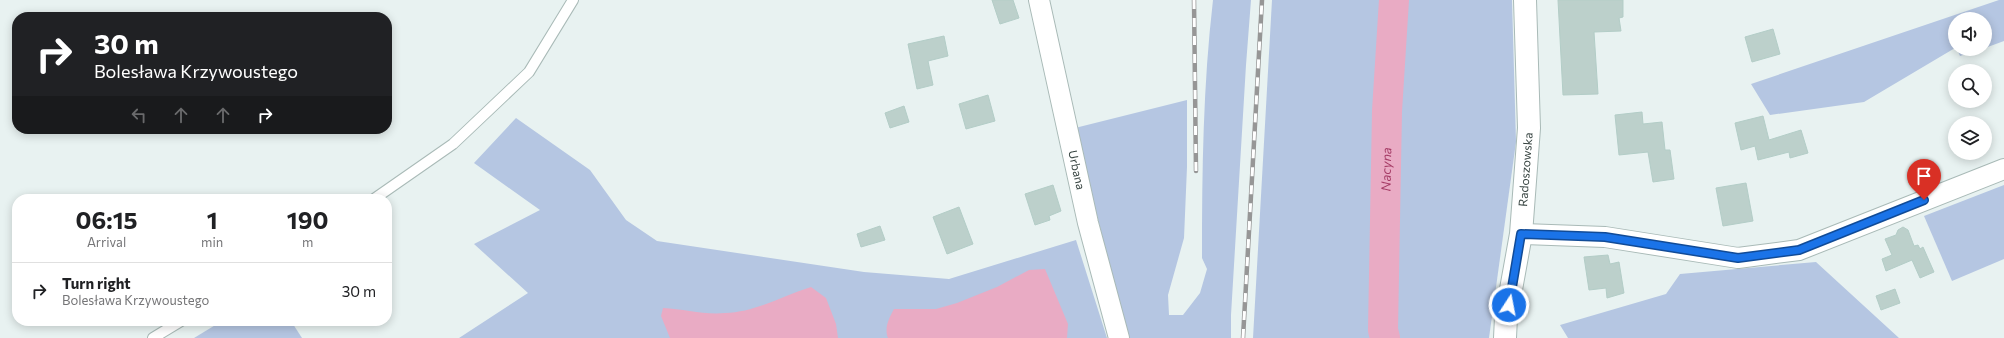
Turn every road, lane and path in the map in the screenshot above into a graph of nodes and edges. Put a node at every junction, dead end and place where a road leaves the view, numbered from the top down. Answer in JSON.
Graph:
{"nodes":[{"id":1,"x":573,"y":0,"type":"edge"},
{"id":2,"x":1039,"y":0,"type":"edge"},
{"id":3,"x":1525,"y":0,"type":"edge"},
{"id":4,"x":2004,"y":169,"type":"edge"},
{"id":5,"x":381,"y":194,"type":"edge"},
{"id":6,"x":1521,"y":234,"type":"junction"},
{"id":7,"x":173,"y":326,"type":"edge"},
{"id":8,"x":153,"y":338,"type":"edge"},
{"id":9,"x":1119,"y":338,"type":"edge"},
{"id":10,"x":1505,"y":338,"type":"edge"}],
"edges":[{"from":1,"to":5,"type":"lane"},
{"from":2,"to":9,"type":"street","name":"Urbana"},
{"from":3,"to":6,"type":"street","name":"Radoszowska"},
{"from":4,"to":6,"type":"street"},
{"from":6,"to":10,"type":"street","name":"Radoszowska"},
{"from":7,"to":8,"type":"lane"}]}
